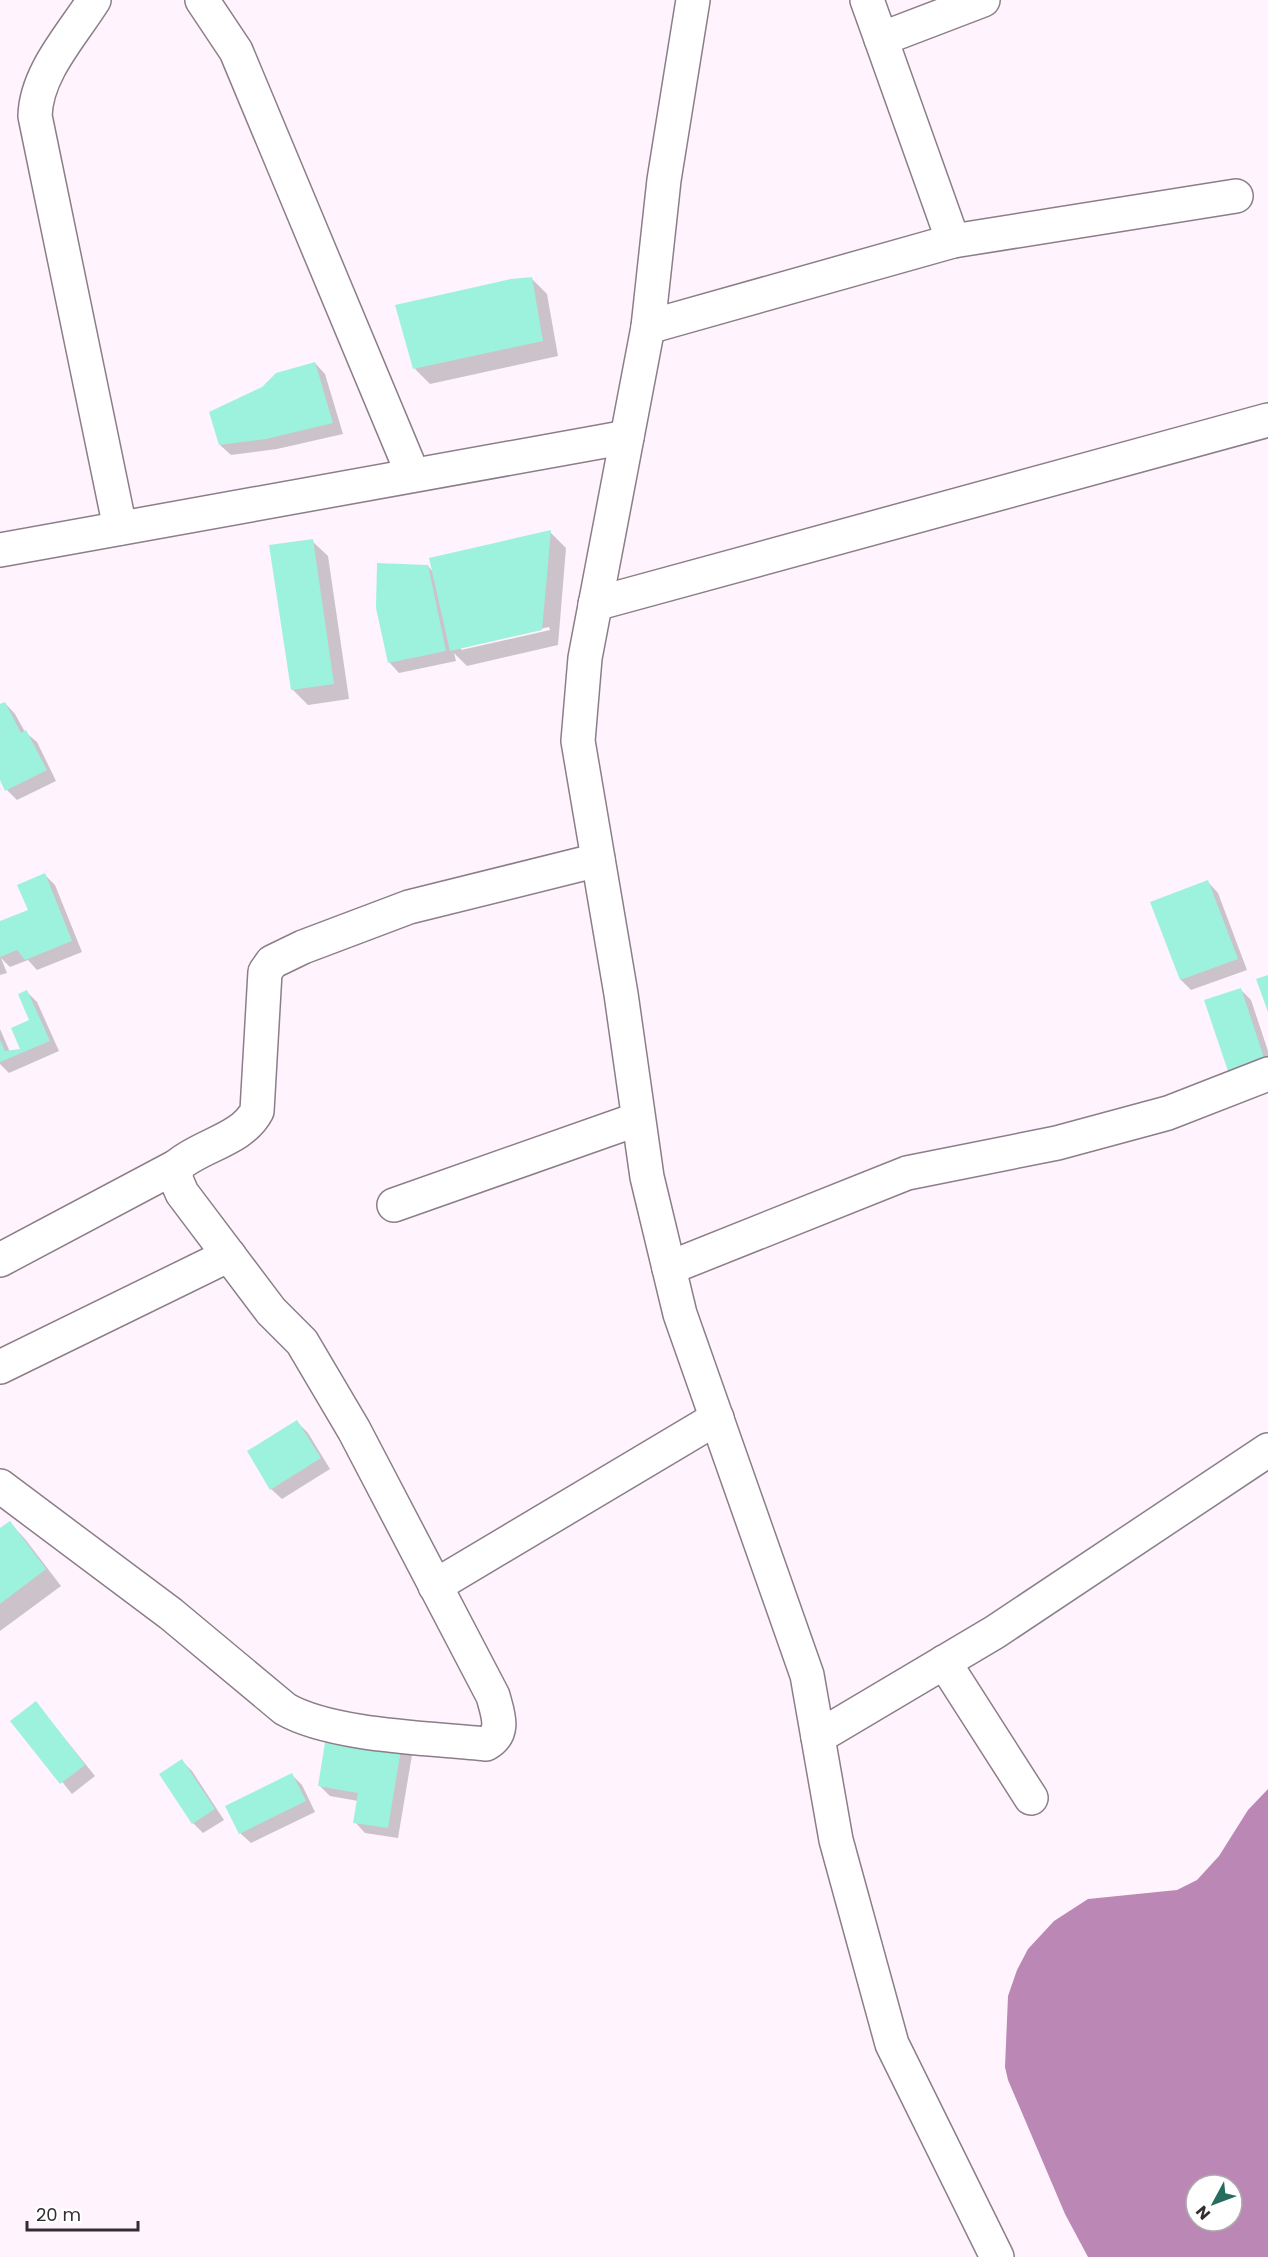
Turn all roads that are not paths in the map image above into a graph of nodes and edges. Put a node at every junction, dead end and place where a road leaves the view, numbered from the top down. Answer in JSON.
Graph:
{"nodes":[{"id":1,"x":94,"y":0,"type":"edge"},
{"id":2,"x":202,"y":0,"type":"edge"},
{"id":3,"x":693,"y":0,"type":"edge"},
{"id":4,"x":867,"y":0,"type":"edge"},
{"id":5,"x":983,"y":0,"type":"edge"},
{"id":6,"x":881,"y":39,"type":"junction"},
{"id":7,"x":1236,"y":196,"type":"dead end"},
{"id":8,"x":953,"y":241,"type":"junction"},
{"id":9,"x":648,"y":327,"type":"junction"},
{"id":10,"x":1268,"y":420,"type":"edge"},
{"id":11,"x":627,"y":437,"type":"junction"},
{"id":12,"x":413,"y":475,"type":"junction"},
{"id":13,"x":120,"y":528,"type":"junction"},
{"id":14,"x":0,"y":550,"type":"edge"},
{"id":15,"x":595,"y":604,"type":"junction"},
{"id":16,"x":598,"y":860,"type":"junction"},
{"id":17,"x":1268,"y":1074,"type":"edge"},
{"id":18,"x":638,"y":1119,"type":"junction"},
{"id":19,"x":177,"y":1167,"type":"junction"},
{"id":20,"x":394,"y":1205,"type":"dead end"},
{"id":21,"x":229,"y":1256,"type":"junction"},
{"id":22,"x":0,"y":1260,"type":"edge"},
{"id":23,"x":669,"y":1268,"type":"junction"},
{"id":24,"x":0,"y":1367,"type":"edge"},
{"id":25,"x":717,"y":1418,"type":"junction"},
{"id":26,"x":1268,"y":1450,"type":"edge"},
{"id":27,"x":0,"y":1486,"type":"edge"},
{"id":28,"x":435,"y":1587,"type":"junction"},
{"id":29,"x":944,"y":1662,"type":"junction"},
{"id":30,"x":818,"y":1737,"type":"junction"},
{"id":31,"x":1031,"y":1798,"type":"dead end"},
{"id":32,"x":997,"y":2257,"type":"edge"}],
"edges":[{"from":1,"to":13,"type":"street"},
{"from":2,"to":12,"type":"street"},
{"from":3,"to":9,"type":"street"},
{"from":4,"to":6,"type":"street"},
{"from":5,"to":6,"type":"street"},
{"from":6,"to":8,"type":"street"},
{"from":7,"to":8,"type":"street"},
{"from":8,"to":9,"type":"street"},
{"from":9,"to":11,"type":"street"},
{"from":10,"to":15,"type":"street"},
{"from":11,"to":12,"type":"street"},
{"from":11,"to":15,"type":"street"},
{"from":12,"to":13,"type":"street"},
{"from":13,"to":14,"type":"street"},
{"from":15,"to":16,"type":"street"},
{"from":16,"to":18,"type":"street"},
{"from":16,"to":19,"type":"street"},
{"from":17,"to":23,"type":"street"},
{"from":18,"to":20,"type":"street"},
{"from":18,"to":23,"type":"street"},
{"from":19,"to":21,"type":"street"},
{"from":19,"to":22,"type":"street"},
{"from":21,"to":24,"type":"street"},
{"from":21,"to":28,"type":"street"},
{"from":23,"to":25,"type":"street"},
{"from":25,"to":28,"type":"street"},
{"from":25,"to":30,"type":"street"},
{"from":26,"to":29,"type":"street"},
{"from":27,"to":28,"type":"street"},
{"from":29,"to":30,"type":"street"},
{"from":29,"to":31,"type":"street"},
{"from":30,"to":32,"type":"street"}]}
